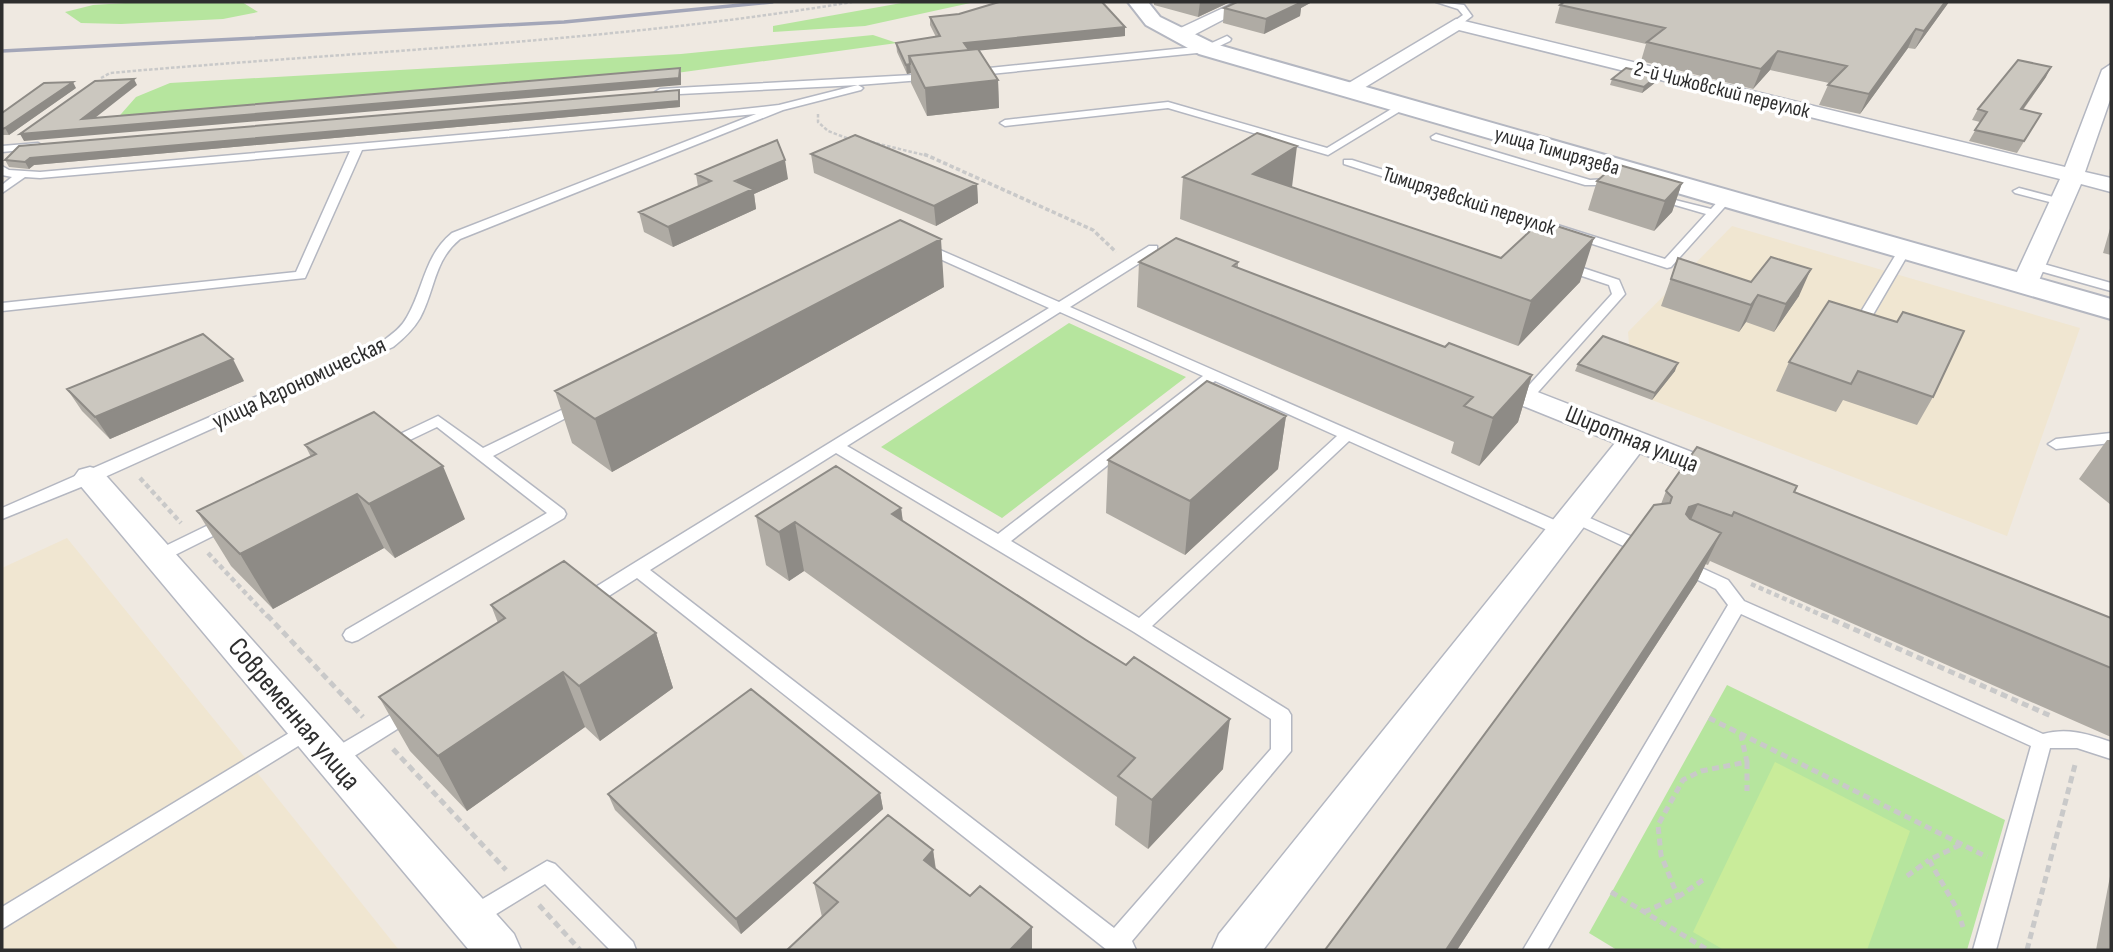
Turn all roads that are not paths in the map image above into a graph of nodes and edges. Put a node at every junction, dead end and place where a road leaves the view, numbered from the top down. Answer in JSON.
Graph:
{"nodes":[{"id":1,"x":1138,"y":2,"type":"edge"},
{"id":2,"x":1250,"y":2,"type":"edge"},
{"id":3,"x":1440,"y":2,"type":"edge"},
{"id":4,"x":1456,"y":24,"type":"junction"},
{"id":5,"x":1180,"y":36,"type":"junction"},
{"id":6,"x":1217,"y":44,"type":"junction"},
{"id":7,"x":2111,"y":70,"type":"edge"},
{"id":8,"x":963,"y":74,"type":"edge"},
{"id":9,"x":950,"y":75,"type":"edge"},
{"id":10,"x":881,"y":82,"type":"junction"},
{"id":11,"x":1347,"y":90,"type":"junction"},
{"id":12,"x":649,"y":93,"type":"edge"},
{"id":13,"x":1402,"y":107,"type":"junction"},
{"id":14,"x":779,"y":108,"type":"junction"},
{"id":15,"x":1005,"y":123,"type":"dead end"},
{"id":16,"x":24,"y":133,"type":"edge"},
{"id":17,"x":1437,"y":137,"type":"dead end"},
{"id":18,"x":56,"y":145,"type":"edge"},
{"id":19,"x":358,"y":148,"type":"junction"},
{"id":20,"x":2,"y":149,"type":"edge"},
{"id":21,"x":1348,"y":162,"type":"dead end"},
{"id":22,"x":2,"y":169,"type":"edge"},
{"id":23,"x":22,"y":174,"type":"junction"},
{"id":24,"x":2073,"y":176,"type":"junction"},
{"id":25,"x":1616,"y":179,"type":"junction"},
{"id":26,"x":2111,"y":185,"type":"edge"},
{"id":27,"x":2,"y":190,"type":"edge"},
{"id":28,"x":2019,"y":191,"type":"dead end"},
{"id":29,"x":1647,"y":194,"type":"edge"},
{"id":30,"x":2061,"y":202,"type":"junction"},
{"id":31,"x":1719,"y":206,"type":"junction"},
{"id":32,"x":905,"y":239,"type":"edge"},
{"id":33,"x":1904,"y":251,"type":"junction"},
{"id":34,"x":1156,"y":256,"type":"edge"},
{"id":35,"x":1552,"y":261,"type":"edge"},
{"id":36,"x":2028,"y":275,"type":"junction"},
{"id":37,"x":2111,"y":287,"type":"edge"},
{"id":38,"x":2,"y":307,"type":"edge"},
{"id":39,"x":1063,"y":307,"type":"junction"},
{"id":40,"x":2111,"y":309,"type":"edge"},
{"id":41,"x":1860,"y":325,"type":"edge"},
{"id":42,"x":1461,"y":371,"type":"edge"},
{"id":43,"x":1214,"y":375,"type":"junction"},
{"id":44,"x":1526,"y":397,"type":"junction"},
{"id":45,"x":594,"y":398,"type":"edge"},
{"id":46,"x":1348,"y":434,"type":"junction"},
{"id":47,"x":2111,"y":438,"type":"edge"},
{"id":48,"x":1634,"y":440,"type":"junction"},
{"id":49,"x":2056,"y":443,"type":"dead end"},
{"id":50,"x":838,"y":447,"type":"junction"},
{"id":51,"x":482,"y":455,"type":"junction"},
{"id":52,"x":365,"y":456,"type":"edge"},
{"id":53,"x":90,"y":477,"type":"junction"},
{"id":54,"x":1750,"y":486,"type":"edge"},
{"id":55,"x":2,"y":514,"type":"edge"},
{"id":56,"x":243,"y":515,"type":"edge"},
{"id":57,"x":1568,"y":523,"type":"junction"},
{"id":58,"x":999,"y":542,"type":"junction"},
{"id":59,"x":1640,"y":547,"type":"edge"},
{"id":60,"x":159,"y":556,"type":"junction"},
{"id":61,"x":1675,"y":562,"type":"edge"},
{"id":62,"x":637,"y":569,"type":"junction"},
{"id":63,"x":1737,"y":605,"type":"junction"},
{"id":64,"x":566,"y":614,"type":"edge"},
{"id":65,"x":1140,"y":627,"type":"junction"},
{"id":66,"x":352,"y":635,"type":"dead end"},
{"id":67,"x":424,"y":703,"type":"edge"},
{"id":68,"x":309,"y":729,"type":"junction"},
{"id":69,"x":2042,"y":743,"type":"junction"},
{"id":70,"x":2111,"y":751,"type":"edge"},
{"id":71,"x":333,"y":759,"type":"junction"},
{"id":72,"x":470,"y":918,"type":"junction"},
{"id":73,"x":2,"y":919,"type":"edge"},
{"id":74,"x":1120,"y":947,"type":"edge"},
{"id":75,"x":498,"y":950,"type":"edge"},
{"id":76,"x":625,"y":950,"type":"edge"},
{"id":77,"x":1235,"y":950,"type":"edge"},
{"id":78,"x":1534,"y":950,"type":"edge"},
{"id":79,"x":1985,"y":950,"type":"edge"}],
"edges":[{"from":1,"to":5,"type":"main road","name":"улица Тимирязева"},
{"from":2,"to":5,"type":"street"},
{"from":3,"to":4,"type":"lane"},
{"from":4,"to":11,"type":"street"},
{"from":4,"to":24,"type":"street","name":"2-й Чижовский переулок"},
{"from":5,"to":6,"type":"main road","name":"улица Тимирязева"},
{"from":6,"to":8,"type":"lane"},
{"from":6,"to":11,"type":"main road","name":"улица Тимирязева"},
{"from":7,"to":24,"type":"street"},
{"from":9,"to":10,"type":"lane"},
{"from":10,"to":12,"type":"lane"},
{"from":10,"to":14,"type":"lane"},
{"from":11,"to":13,"type":"main road","name":"улица Тимирязева"},
{"from":13,"to":15,"type":"lane"},
{"from":13,"to":25,"type":"main road","name":"улица Тимирязева"},
{"from":14,"to":19,"type":"lane"},
{"from":14,"to":53,"type":"lane","name":"улица Агрономическая"},
{"from":16,"to":20,"type":"lane"},
{"from":17,"to":25,"type":"lane"},
{"from":18,"to":20,"type":"lane"},
{"from":19,"to":23,"type":"lane"},
{"from":19,"to":38,"type":"lane"},
{"from":21,"to":31,"type":"lane","name":"Тимирязевский переулок"},
{"from":22,"to":23,"type":"lane"},
{"from":23,"to":27,"type":"lane"},
{"from":24,"to":26,"type":"street","name":"2-й Чижовский переулок"},
{"from":24,"to":30,"type":"street"},
{"from":25,"to":31,"type":"main road","name":"улица Тимирязева"},
{"from":28,"to":30,"type":"lane"},
{"from":29,"to":31,"type":"lane"},
{"from":30,"to":36,"type":"street"},
{"from":31,"to":33,"type":"main road","name":"улица Тимирязева"},
{"from":32,"to":39,"type":"lane"},
{"from":33,"to":36,"type":"main road","name":"улица Тимирязева"},
{"from":33,"to":41,"type":"lane"},
{"from":34,"to":39,"type":"lane"},
{"from":35,"to":44,"type":"lane"},
{"from":36,"to":37,"type":"lane"},
{"from":36,"to":40,"type":"main road","name":"улица Тимирязева"},
{"from":39,"to":43,"type":"lane"},
{"from":39,"to":50,"type":"lane"},
{"from":42,"to":44,"type":"street","name":"Широтная улица"},
{"from":43,"to":46,"type":"lane"},
{"from":43,"to":58,"type":"lane"},
{"from":44,"to":48,"type":"street","name":"Широтная улица"},
{"from":45,"to":51,"type":"lane"},
{"from":46,"to":57,"type":"lane"},
{"from":46,"to":65,"type":"lane"},
{"from":47,"to":49,"type":"lane"},
{"from":48,"to":54,"type":"street","name":"Широтная улица"},
{"from":48,"to":57,"type":"street"},
{"from":50,"to":58,"type":"lane"},
{"from":50,"to":62,"type":"lane"},
{"from":51,"to":52,"type":"lane"},
{"from":51,"to":66,"type":"lane"},
{"from":53,"to":55,"type":"lane","name":"улица Агрономическая"},
{"from":53,"to":60,"type":"street","name":"Современная улица"},
{"from":56,"to":60,"type":"lane"},
{"from":57,"to":59,"type":"lane"},
{"from":57,"to":77,"type":"street"},
{"from":58,"to":65,"type":"lane"},
{"from":60,"to":68,"type":"street","name":"Современная улица"},
{"from":61,"to":63,"type":"lane"},
{"from":62,"to":64,"type":"lane"},
{"from":62,"to":74,"type":"lane"},
{"from":63,"to":69,"type":"lane"},
{"from":63,"to":78,"type":"lane"},
{"from":65,"to":74,"type":"lane"},
{"from":67,"to":71,"type":"lane"},
{"from":68,"to":71,"type":"street","name":"Современная улица"},
{"from":68,"to":73,"type":"lane"},
{"from":69,"to":70,"type":"lane"},
{"from":69,"to":79,"type":"lane"},
{"from":71,"to":72,"type":"street","name":"Современная улица"},
{"from":72,"to":75,"type":"street","name":"Современная улица"},
{"from":72,"to":76,"type":"lane"}]}
